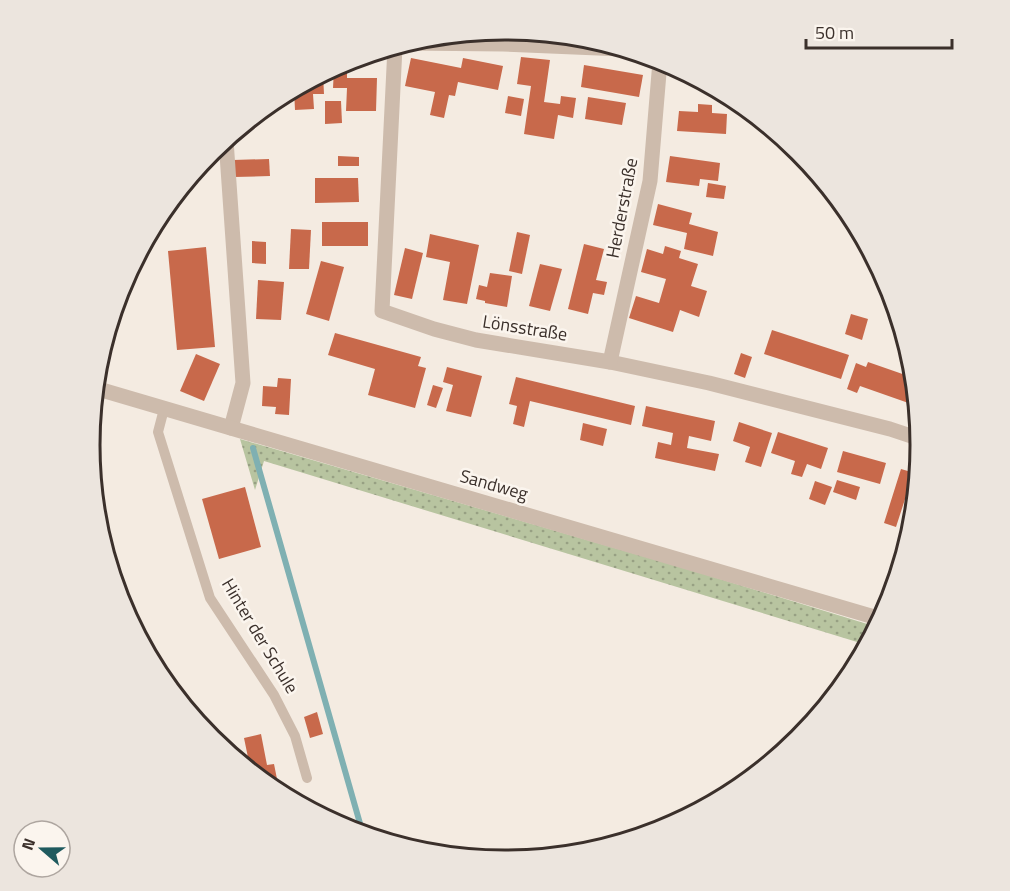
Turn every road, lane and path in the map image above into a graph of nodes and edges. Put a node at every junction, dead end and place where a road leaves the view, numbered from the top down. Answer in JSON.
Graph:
{"nodes":[{"id":1,"x":452,"y":44,"type":"edge"},
{"id":2,"x":579,"y":47,"type":"edge"},
{"id":3,"x":395,"y":56,"type":"edge"},
{"id":4,"x":659,"y":71,"type":"edge"},
{"id":5,"x":227,"y":152,"type":"edge"},
{"id":6,"x":610,"y":362,"type":"junction"},
{"id":7,"x":103,"y":391,"type":"edge"},
{"id":8,"x":164,"y":409,"type":"junction"},
{"id":9,"x":231,"y":428,"type":"junction"},
{"id":10,"x":910,"y":436,"type":"edge"},
{"id":11,"x":872,"y":616,"type":"edge"},
{"id":12,"x":306,"y":778,"type":"dead end"}],
"edges":[{"from":1,"to":2,"type":"street"},
{"from":3,"to":6,"type":"street","name":"Lönsstraße"},
{"from":4,"to":6,"type":"street","name":"Herderstraße"},
{"from":5,"to":9,"type":"street"},
{"from":6,"to":10,"type":"street","name":"Lönsstraße"},
{"from":7,"to":8,"type":"street","name":"Sandweg"},
{"from":8,"to":9,"type":"street","name":"Sandweg"},
{"from":8,"to":12,"type":"lane","name":"Hinter der Schule"},
{"from":9,"to":11,"type":"street","name":"Sandweg"}]}
